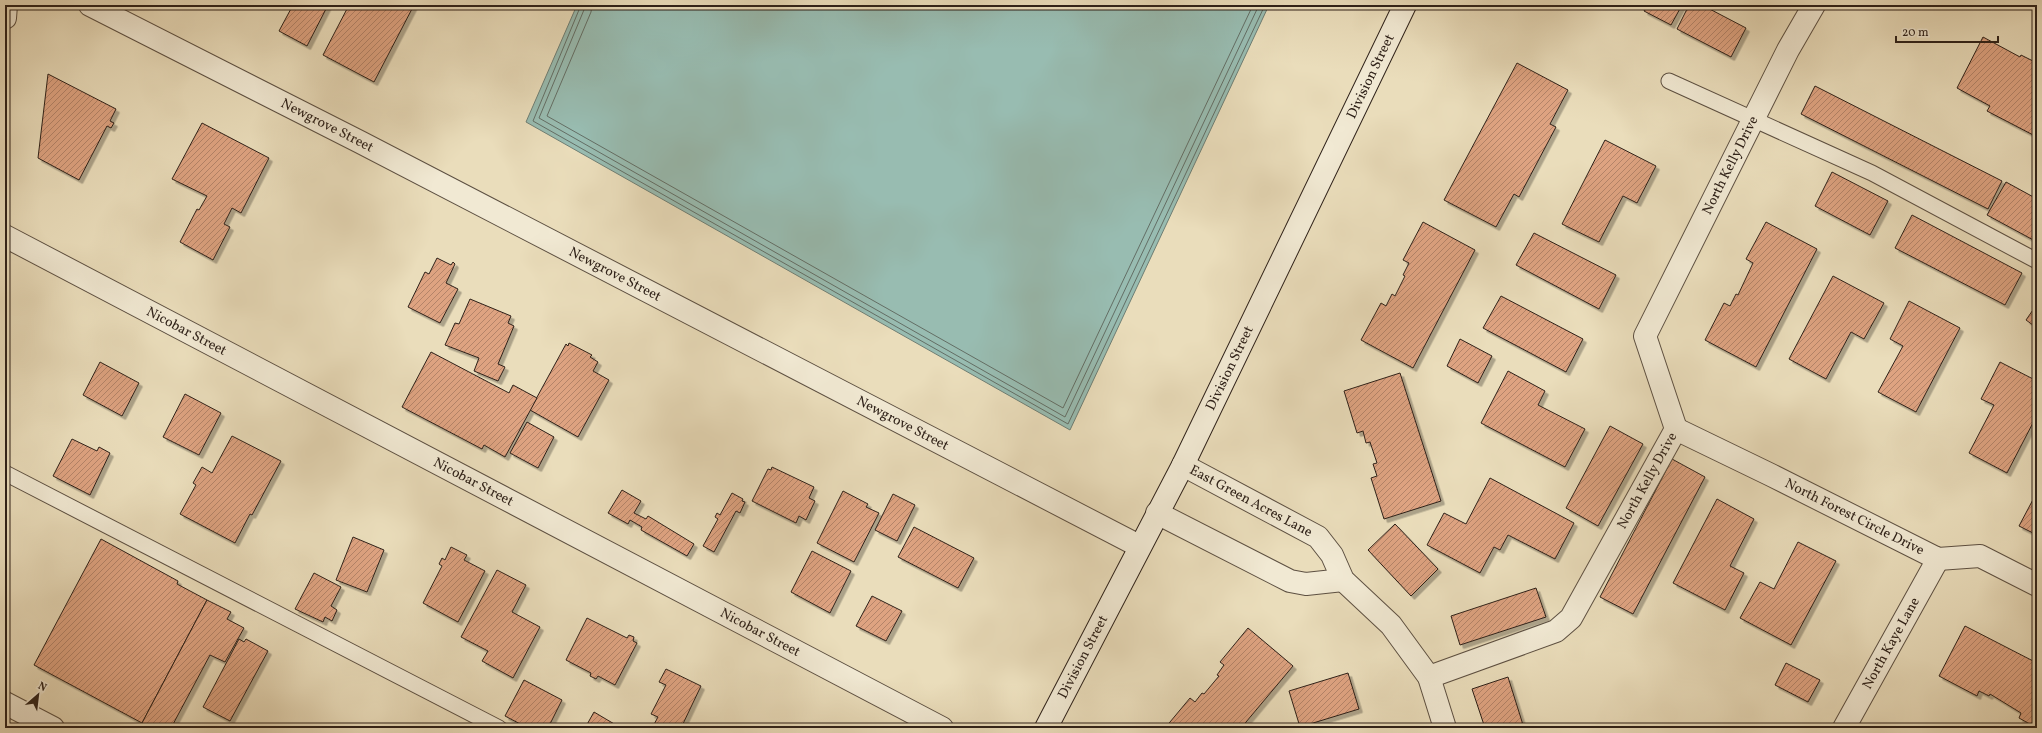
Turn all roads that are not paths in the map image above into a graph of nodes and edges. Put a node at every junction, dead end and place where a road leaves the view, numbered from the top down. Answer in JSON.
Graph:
{"nodes":[{"id":1,"x":6,"y":5,"type":"edge"},
{"id":2,"x":90,"y":5,"type":"edge"},
{"id":3,"x":1405,"y":5,"type":"edge"},
{"id":4,"x":1814,"y":5,"type":"edge"},
{"id":5,"x":5,"y":18,"type":"edge"},
{"id":6,"x":1669,"y":81,"type":"dead end"},
{"id":7,"x":1753,"y":120,"type":"junction"},
{"id":8,"x":5,"y":236,"type":"edge"},
{"id":9,"x":2037,"y":260,"type":"edge"},
{"id":10,"x":1676,"y":429,"type":"junction"},
{"id":11,"x":1183,"y":465,"type":"junction"},
{"id":12,"x":5,"y":473,"type":"edge"},
{"id":13,"x":1157,"y":513,"type":"junction"},
{"id":14,"x":1139,"y":546,"type":"junction"},
{"id":15,"x":1938,"y":559,"type":"junction"},
{"id":16,"x":1342,"y":580,"type":"junction"},
{"id":17,"x":2037,"y":585,"type":"edge"},
{"id":18,"x":1429,"y":677,"type":"junction"},
{"id":19,"x":5,"y":703,"type":"edge"},
{"id":20,"x":53,"y":728,"type":"edge"},
{"id":21,"x":499,"y":728,"type":"edge"},
{"id":22,"x":942,"y":728,"type":"edge"},
{"id":23,"x":1046,"y":728,"type":"edge"},
{"id":24,"x":1445,"y":728,"type":"edge"},
{"id":25,"x":1844,"y":728,"type":"edge"}],
"edges":[{"from":1,"to":5,"type":"street"},
{"from":2,"to":14,"type":"street","name":"Newgrove Street"},
{"from":3,"to":11,"type":"street","name":"Division Street"},
{"from":4,"to":7,"type":"street","name":"North Kelly Drive"},
{"from":6,"to":7,"type":"lane"},
{"from":7,"to":9,"type":"lane"},
{"from":7,"to":10,"type":"street","name":"North Kelly Drive"},
{"from":8,"to":22,"type":"street","name":"Nicobar Street"},
{"from":10,"to":15,"type":"street","name":"North Forest Circle Drive"},
{"from":10,"to":18,"type":"street","name":"North Kelly Drive"},
{"from":11,"to":13,"type":"street","name":"Division Street"},
{"from":11,"to":16,"type":"street","name":"East Green Acres Lane"},
{"from":12,"to":21,"type":"lane"},
{"from":13,"to":14,"type":"street","name":"Division Street"},
{"from":13,"to":16,"type":"street"},
{"from":14,"to":23,"type":"street","name":"Division Street"},
{"from":15,"to":17,"type":"street","name":"North Forest Circle Drive"},
{"from":15,"to":25,"type":"street","name":"North Kaye Lane"},
{"from":16,"to":18,"type":"street","name":"East Green Acres Lane"},
{"from":18,"to":24,"type":"street","name":"East Green Acres Lane"},
{"from":19,"to":20,"type":"street"}]}
